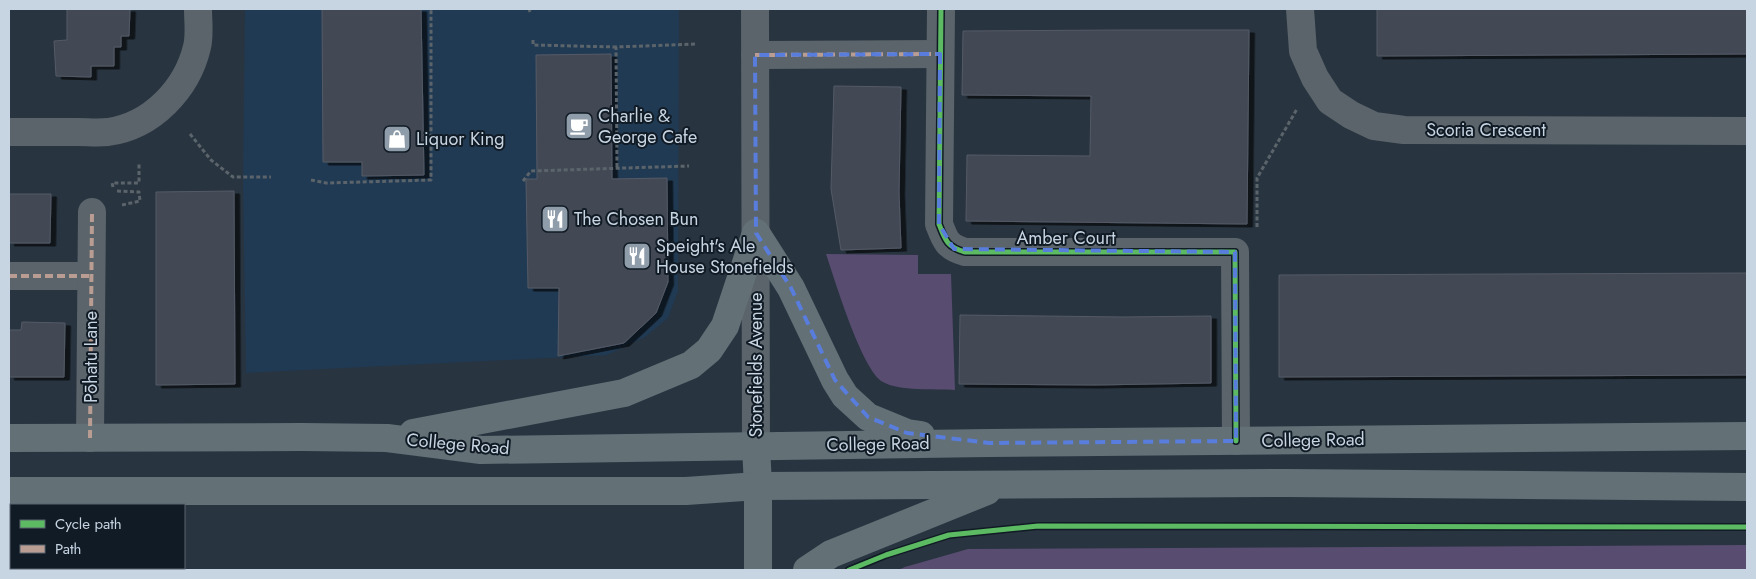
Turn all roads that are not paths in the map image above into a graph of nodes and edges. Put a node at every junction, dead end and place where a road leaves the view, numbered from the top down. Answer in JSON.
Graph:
{"nodes":[{"id":1,"x":198,"y":9,"type":"edge"},
{"id":2,"x":756,"y":9,"type":"edge"},
{"id":3,"x":941,"y":9,"type":"edge"},
{"id":4,"x":1300,"y":9,"type":"edge"},
{"id":5,"x":940,"y":54,"type":"junction"},
{"id":6,"x":756,"y":55,"type":"junction"},
{"id":7,"x":1747,"y":131,"type":"edge"},
{"id":8,"x":9,"y":132,"type":"edge"},
{"id":9,"x":92,"y":212,"type":"road end"},
{"id":10,"x":756,"y":233,"type":"junction"},
{"id":11,"x":9,"y":276,"type":"edge"},
{"id":12,"x":90,"y":276,"type":"junction"},
{"id":13,"x":1747,"y":436,"type":"edge"},
{"id":14,"x":9,"y":438,"type":"edge"},
{"id":15,"x":90,"y":438,"type":"junction"},
{"id":16,"x":387,"y":438,"type":"junction"},
{"id":17,"x":1236,"y":441,"type":"junction"},
{"id":18,"x":989,"y":443,"type":"junction"},
{"id":19,"x":756,"y":446,"type":"junction"},
{"id":20,"x":758,"y":486,"type":"junction"},
{"id":21,"x":1000,"y":486,"type":"junction"},
{"id":22,"x":1747,"y":487,"type":"edge"},
{"id":23,"x":9,"y":491,"type":"edge"},
{"id":24,"x":758,"y":570,"type":"edge"},
{"id":25,"x":807,"y":570,"type":"edge"}],
"edges":[{"from":1,"to":8,"type":"street"},
{"from":2,"to":6,"type":"street","name":"Stonefields Avenue"},
{"from":3,"to":5,"type":"street","name":"Amber Court"},
{"from":4,"to":7,"type":"street","name":"Scoria Crescent"},
{"from":5,"to":6,"type":"street"},
{"from":5,"to":17,"type":"street","name":"Amber Court"},
{"from":6,"to":10,"type":"street","name":"Stonefields Avenue"},
{"from":9,"to":12,"type":"street","name":"Pōhatu Lane"},
{"from":10,"to":16,"type":"main road"},
{"from":10,"to":18,"type":"main road"},
{"from":10,"to":19,"type":"street","name":"Stonefields Avenue"},
{"from":11,"to":12,"type":"street"},
{"from":12,"to":15,"type":"street","name":"Pōhatu Lane"},
{"from":13,"to":17,"type":"main road","name":"College Road"},
{"from":14,"to":15,"type":"main road","name":"College Road"},
{"from":15,"to":16,"type":"main road","name":"College Road"},
{"from":16,"to":19,"type":"main road","name":"College Road"},
{"from":17,"to":18,"type":"main road","name":"College Road"},
{"from":18,"to":19,"type":"main road","name":"College Road"},
{"from":19,"to":20,"type":"main road","name":"Stonefields Avenue"},
{"from":20,"to":21,"type":"main road"},
{"from":20,"to":23,"type":"main road"},
{"from":20,"to":24,"type":"main road","name":"Stonefields Avenue"},
{"from":21,"to":22,"type":"main road"},
{"from":21,"to":25,"type":"main road"}]}
